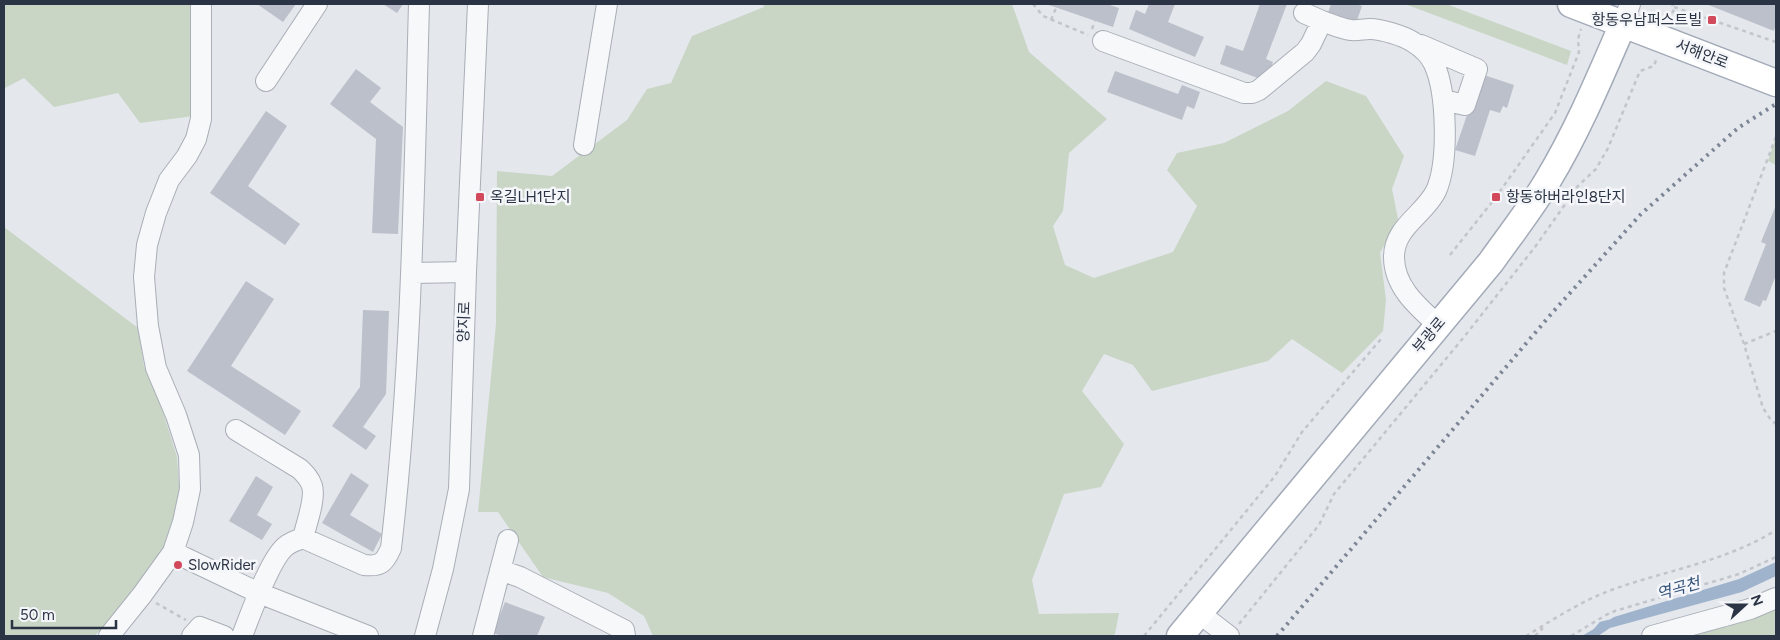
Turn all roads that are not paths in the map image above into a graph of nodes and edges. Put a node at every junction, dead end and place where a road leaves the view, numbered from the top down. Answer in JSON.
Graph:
{"nodes":[{"id":1,"x":201,"y":4,"type":"edge"},
{"id":2,"x":316,"y":4,"type":"edge"},
{"id":3,"x":418,"y":4,"type":"edge"},
{"id":4,"x":478,"y":4,"type":"edge"},
{"id":5,"x":608,"y":4,"type":"edge"},
{"id":6,"x":1579,"y":7,"type":"edge"},
{"id":7,"x":1304,"y":13,"type":"dead end"},
{"id":8,"x":1627,"y":14,"type":"edge"},
{"id":9,"x":1322,"y":21,"type":"junction"},
{"id":10,"x":1103,"y":41,"type":"road end"},
{"id":11,"x":1413,"y":41,"type":"junction"},
{"id":12,"x":266,"y":81,"type":"dead end"},
{"id":13,"x":1776,"y":83,"type":"edge"},
{"id":14,"x":1443,"y":100,"type":"junction"},
{"id":15,"x":584,"y":145,"type":"dead end"},
{"id":16,"x":466,"y":272,"type":"junction"},
{"id":17,"x":412,"y":273,"type":"junction"},
{"id":18,"x":1438,"y":325,"type":"junction"},
{"id":19,"x":236,"y":430,"type":"dead end"},
{"id":20,"x":303,"y":538,"type":"junction"},
{"id":21,"x":508,"y":540,"type":"dead end"},
{"id":22,"x":173,"y":552,"type":"junction"},
{"id":23,"x":500,"y":570,"type":"junction"},
{"id":24,"x":259,"y":593,"type":"junction"},
{"id":25,"x":1776,"y":598,"type":"edge"},
{"id":26,"x":1199,"y":613,"type":"junction"},
{"id":27,"x":196,"y":632,"type":"edge"},
{"id":28,"x":1232,"y":632,"type":"edge"},
{"id":29,"x":109,"y":636,"type":"edge"},
{"id":30,"x":224,"y":636,"type":"edge"},
{"id":31,"x":242,"y":636,"type":"edge"},
{"id":32,"x":368,"y":636,"type":"edge"},
{"id":33,"x":425,"y":636,"type":"edge"},
{"id":34,"x":483,"y":636,"type":"edge"},
{"id":35,"x":625,"y":636,"type":"edge"},
{"id":36,"x":1180,"y":636,"type":"edge"},
{"id":37,"x":1652,"y":636,"type":"edge"}],
"edges":[{"from":1,"to":22,"type":"street"},
{"from":2,"to":12,"type":"street"},
{"from":3,"to":17,"type":"street"},
{"from":4,"to":16,"type":"street","name":"양지로"},
{"from":5,"to":15,"type":"street"},
{"from":6,"to":8,"type":"main road","name":"서해안로"},
{"from":7,"to":9,"type":"street"},
{"from":8,"to":13,"type":"main road","name":"서해안로"},
{"from":8,"to":18,"type":"main road","name":"부광로"},
{"from":9,"to":10,"type":"street"},
{"from":9,"to":11,"type":"street"},
{"from":11,"to":14,"type":"street"},
{"from":11,"to":14,"type":"street"},
{"from":14,"to":18,"type":"street"},
{"from":16,"to":17,"type":"street"},
{"from":16,"to":33,"type":"street","name":"양지로"},
{"from":17,"to":20,"type":"street"},
{"from":18,"to":26,"type":"main road","name":"부광로"},
{"from":19,"to":20,"type":"street"},
{"from":20,"to":24,"type":"street"},
{"from":21,"to":23,"type":"street"},
{"from":22,"to":24,"type":"street"},
{"from":22,"to":29,"type":"street"},
{"from":23,"to":34,"type":"street"},
{"from":23,"to":35,"type":"street"},
{"from":24,"to":31,"type":"street"},
{"from":24,"to":32,"type":"street"},
{"from":25,"to":37,"type":"street"},
{"from":26,"to":28,"type":"street"},
{"from":26,"to":36,"type":"main road","name":"부광로"},
{"from":27,"to":30,"type":"street"}]}
